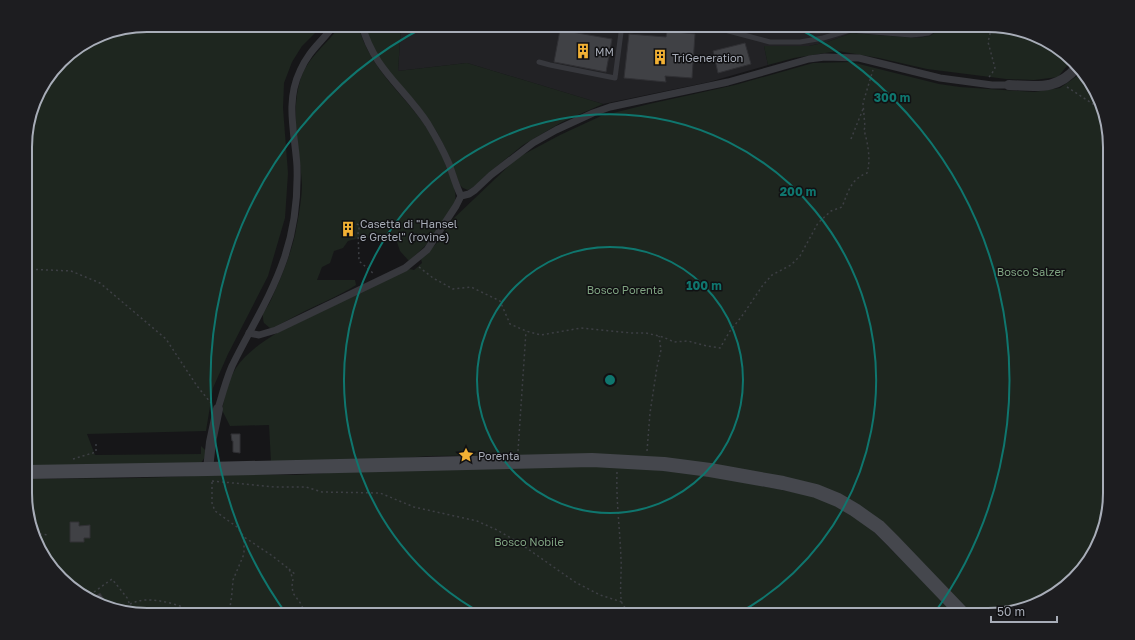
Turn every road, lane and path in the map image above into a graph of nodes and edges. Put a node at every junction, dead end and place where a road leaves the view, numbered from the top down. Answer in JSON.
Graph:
{"nodes":[{"id":1,"x":329,"y":32,"type":"edge"},
{"id":2,"x":364,"y":32,"type":"edge"},
{"id":3,"x":619,"y":32,"type":"edge"},
{"id":4,"x":732,"y":32,"type":"edge"},
{"id":5,"x":843,"y":32,"type":"edge"},
{"id":6,"x":874,"y":32,"type":"edge"},
{"id":7,"x":929,"y":32,"type":"edge"},
{"id":8,"x":990,"y":32,"type":"edge"},
{"id":9,"x":539,"y":62,"type":"dead end"},
{"id":10,"x":876,"y":63,"type":"junction"},
{"id":11,"x":1074,"y":70,"type":"edge"},
{"id":12,"x":1062,"y":82,"type":"junction"},
{"id":13,"x":980,"y":83,"type":"junction"},
{"id":14,"x":1009,"y":85,"type":"joint"},
{"id":15,"x":1095,"y":106,"type":"edge"},
{"id":16,"x":863,"y":108,"type":"junction"},
{"id":17,"x":851,"y":139,"type":"dead end"},
{"id":18,"x":462,"y":196,"type":"junction"},
{"id":19,"x":343,"y":224,"type":"dead end"},
{"id":20,"x":413,"y":262,"type":"junction"},
{"id":21,"x":32,"y":269,"type":"edge"},
{"id":22,"x":379,"y":280,"type":"junction"},
{"id":23,"x":526,"y":331,"type":"junction"},
{"id":24,"x":249,"y":333,"type":"junction"},
{"id":25,"x":659,"y":336,"type":"junction"},
{"id":26,"x":218,"y":409,"type":"junction"},
{"id":27,"x":96,"y":444,"type":"dead end"},
{"id":28,"x":70,"y":460,"type":"dead end"},
{"id":29,"x":618,"y":461,"type":"junction"},
{"id":30,"x":517,"y":462,"type":"junction"},
{"id":31,"x":647,"y":463,"type":"junction"},
{"id":32,"x":208,"y":469,"type":"junction"},
{"id":33,"x":32,"y":472,"type":"edge"},
{"id":34,"x":40,"y":534,"type":"edge"},
{"id":35,"x":49,"y":535,"type":"dead end"},
{"id":36,"x":244,"y":537,"type":"junction"},
{"id":37,"x":289,"y":569,"type":"junction"},
{"id":38,"x":296,"y":575,"type":"dead end"},
{"id":39,"x":94,"y":592,"type":"dead end"},
{"id":40,"x":622,"y":602,"type":"junction"},
{"id":41,"x":130,"y":604,"type":"joint"},
{"id":42,"x":184,"y":608,"type":"edge"},
{"id":43,"x":230,"y":608,"type":"edge"},
{"id":44,"x":303,"y":608,"type":"edge"},
{"id":45,"x":627,"y":608,"type":"edge"},
{"id":46,"x":957,"y":608,"type":"edge"}],
"edges":[{"from":1,"to":24,"type":"street"},
{"from":2,"to":18,"type":"street"},
{"from":3,"to":9,"type":"lane"},
{"from":4,"to":5,"type":"lane"},
{"from":6,"to":7,"type":"lane"},
{"from":8,"to":13,"type":"path"},
{"from":10,"to":13,"type":"street"},
{"from":10,"to":16,"type":"path"},
{"from":10,"to":18,"type":"street"},
{"from":11,"to":12,"type":"street"},
{"from":12,"to":14,"type":"street"},
{"from":12,"to":15,"type":"path"},
{"from":13,"to":14,"type":"street"},
{"from":16,"to":17,"type":"path"},
{"from":16,"to":25,"type":"path"},
{"from":18,"to":20,"type":"street"},
{"from":19,"to":22,"type":"path"},
{"from":20,"to":22,"type":"street"},
{"from":20,"to":23,"type":"path"},
{"from":21,"to":26,"type":"path"},
{"from":22,"to":24,"type":"street"},
{"from":23,"to":25,"type":"path"},
{"from":23,"to":30,"type":"path"},
{"from":24,"to":26,"type":"street"},
{"from":25,"to":31,"type":"path"},
{"from":26,"to":32,"type":"street"},
{"from":27,"to":28,"type":"path"},
{"from":29,"to":30,"type":"main road"},
{"from":29,"to":31,"type":"main road"},
{"from":29,"to":40,"type":"path"},
{"from":30,"to":32,"type":"main road"},
{"from":31,"to":46,"type":"main road"},
{"from":32,"to":33,"type":"main road"},
{"from":34,"to":35,"type":"path"},
{"from":36,"to":37,"type":"path"},
{"from":36,"to":40,"type":"path"},
{"from":36,"to":43,"type":"path"},
{"from":37,"to":38,"type":"path"},
{"from":37,"to":44,"type":"path"},
{"from":39,"to":41,"type":"path"},
{"from":40,"to":45,"type":"path"},
{"from":41,"to":42,"type":"path"}]}
